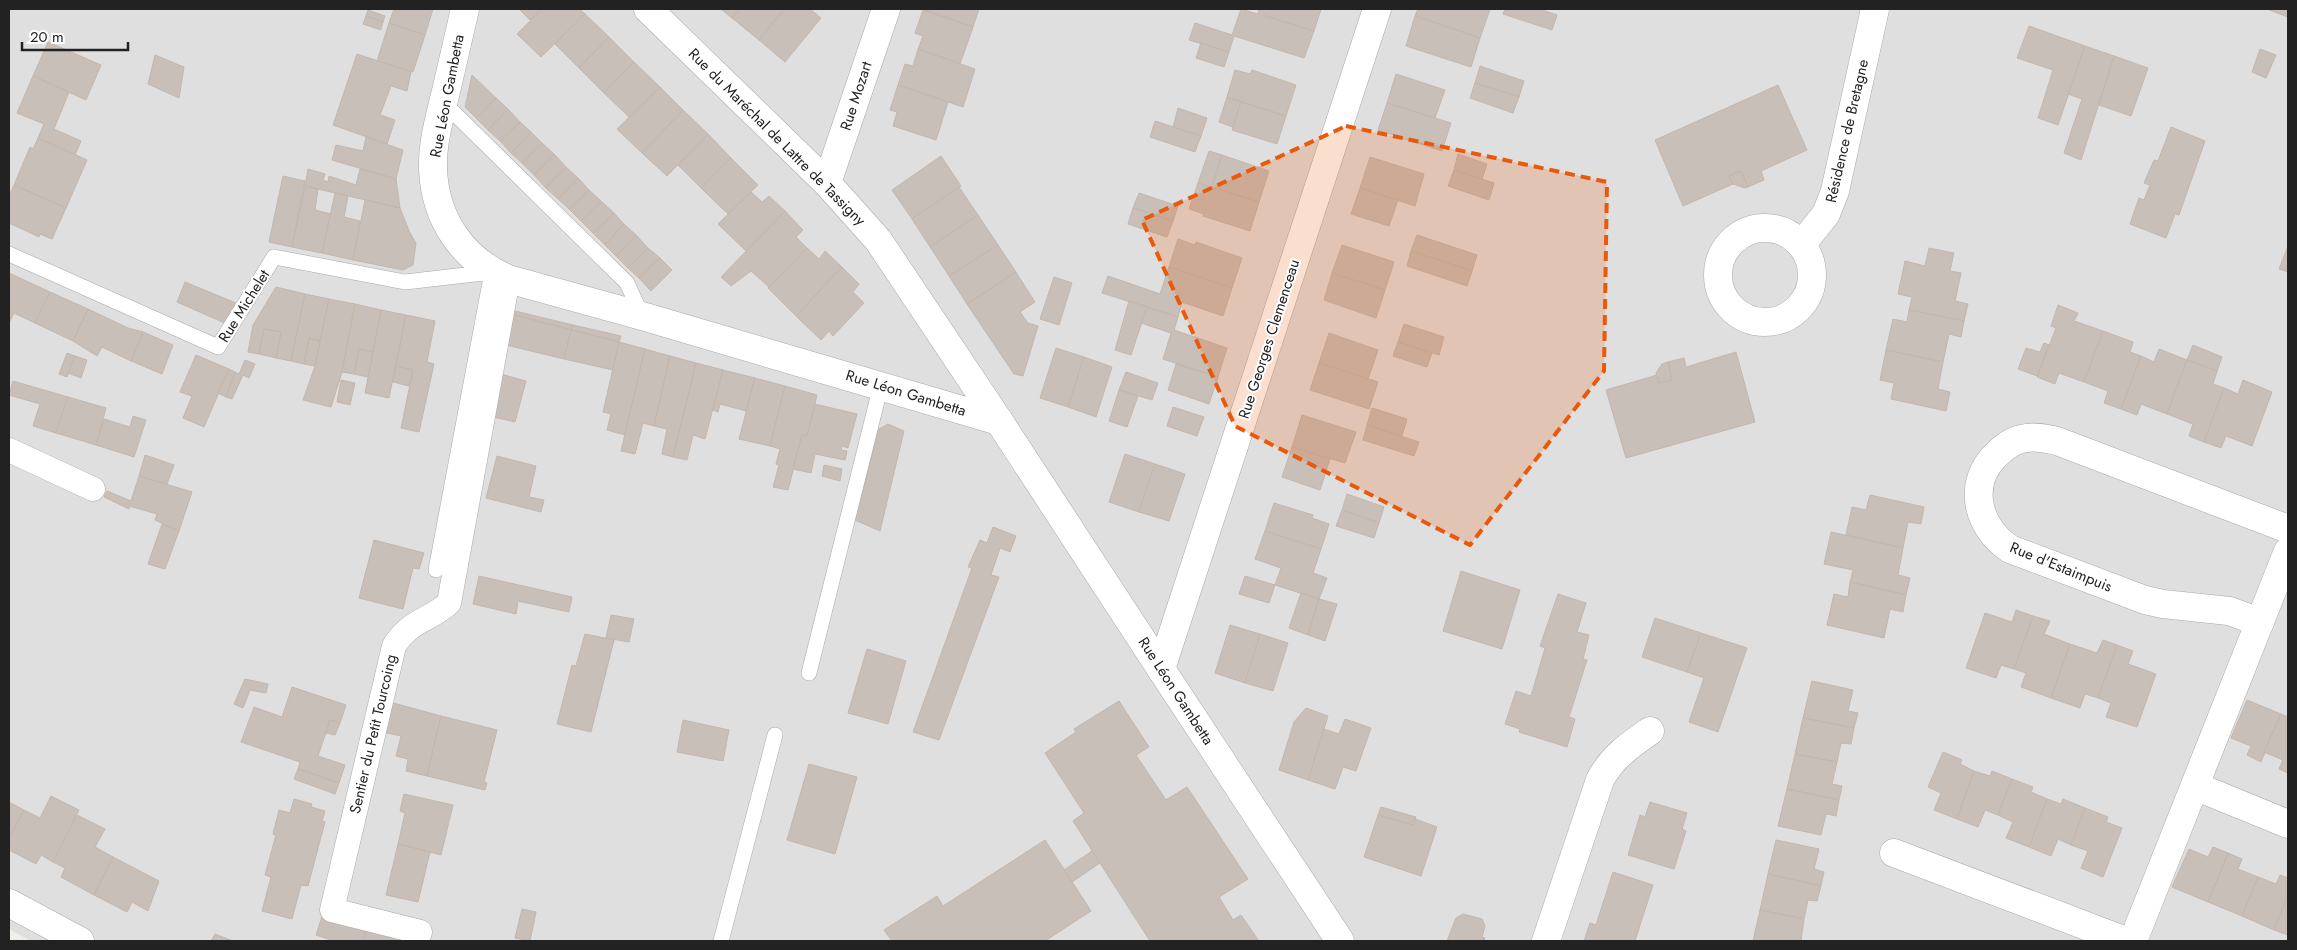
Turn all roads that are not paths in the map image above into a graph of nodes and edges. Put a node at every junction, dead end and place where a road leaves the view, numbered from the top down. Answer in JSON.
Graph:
{"nodes":[{"id":1,"x":465,"y":9,"type":"edge"},
{"id":2,"x":648,"y":9,"type":"edge"},
{"id":3,"x":886,"y":9,"type":"edge"},
{"id":4,"x":1377,"y":9,"type":"edge"},
{"id":5,"x":1875,"y":9,"type":"edge"},
{"id":6,"x":444,"y":103,"type":"junction"},
{"id":7,"x":827,"y":183,"type":"junction"},
{"id":8,"x":1802,"y":244,"type":"dead end"},
{"id":9,"x":9,"y":254,"type":"edge"},
{"id":10,"x":500,"y":275,"type":"junction"},
{"id":11,"x":642,"y":316,"type":"junction"},
{"id":12,"x":881,"y":386,"type":"junction"},
{"id":13,"x":999,"y":421,"type":"junction"},
{"id":14,"x":9,"y":450,"type":"edge"},
{"id":15,"x":93,"y":489,"type":"dead end"},
{"id":16,"x":2288,"y":529,"type":"edge"},
{"id":17,"x":2288,"y":551,"type":"edge"},
{"id":18,"x":436,"y":570,"type":"dead end"},
{"id":19,"x":2260,"y":622,"type":"junction"},
{"id":20,"x":1161,"y":668,"type":"junction"},
{"id":21,"x":809,"y":673,"type":"dead end"},
{"id":22,"x":1650,"y":731,"type":"dead end"},
{"id":23,"x":776,"y":735,"type":"dead end"},
{"id":24,"x":2195,"y":786,"type":"junction"},
{"id":25,"x":2288,"y":824,"type":"edge"},
{"id":26,"x":1894,"y":852,"type":"dead end"},
{"id":27,"x":9,"y":903,"type":"edge"},
{"id":28,"x":80,"y":941,"type":"edge"},
{"id":29,"x":417,"y":941,"type":"edge"},
{"id":30,"x":721,"y":941,"type":"edge"},
{"id":31,"x":1340,"y":941,"type":"edge"},
{"id":32,"x":1546,"y":941,"type":"edge"},
{"id":33,"x":2126,"y":941,"type":"edge"},
{"id":34,"x":2133,"y":941,"type":"edge"}],
"edges":[{"from":1,"to":6,"type":"street","name":"Rue Léon Gambetta"},
{"from":2,"to":7,"type":"street","name":"Rue du Maréchal de Lattre de Tassigny"},
{"from":3,"to":7,"type":"street","name":"Rue Mozart"},
{"from":4,"to":20,"type":"street","name":"Rue Georges Clemenceau"},
{"from":5,"to":8,"type":"street","name":"Résidence de Bretagne"},
{"from":6,"to":10,"type":"street","name":"Rue Léon Gambetta"},
{"from":6,"to":11,"type":"lane"},
{"from":7,"to":13,"type":"street","name":"Rue du Maréchal de Lattre de Tassigny"},
{"from":9,"to":10,"type":"lane","name":"Rue Michelet"},
{"from":10,"to":11,"type":"street","name":"Rue Léon Gambetta"},
{"from":10,"to":18,"type":"lane"},
{"from":10,"to":29,"type":"street","name":"Sentier du Petit Tourcoing"},
{"from":11,"to":12,"type":"street","name":"Rue Léon Gambetta"},
{"from":12,"to":13,"type":"street","name":"Rue Léon Gambetta"},
{"from":12,"to":21,"type":"lane"},
{"from":13,"to":20,"type":"street","name":"Rue Léon Gambetta"},
{"from":14,"to":15,"type":"street"},
{"from":16,"to":19,"type":"street","name":"Rue d'Estaimpuis"},
{"from":17,"to":19,"type":"street"},
{"from":19,"to":24,"type":"street"},
{"from":20,"to":31,"type":"street","name":"Rue Léon Gambetta"},
{"from":22,"to":32,"type":"street"},
{"from":23,"to":30,"type":"lane"},
{"from":24,"to":25,"type":"street"},
{"from":24,"to":34,"type":"street"},
{"from":26,"to":33,"type":"street"},
{"from":27,"to":28,"type":"street"}]}
